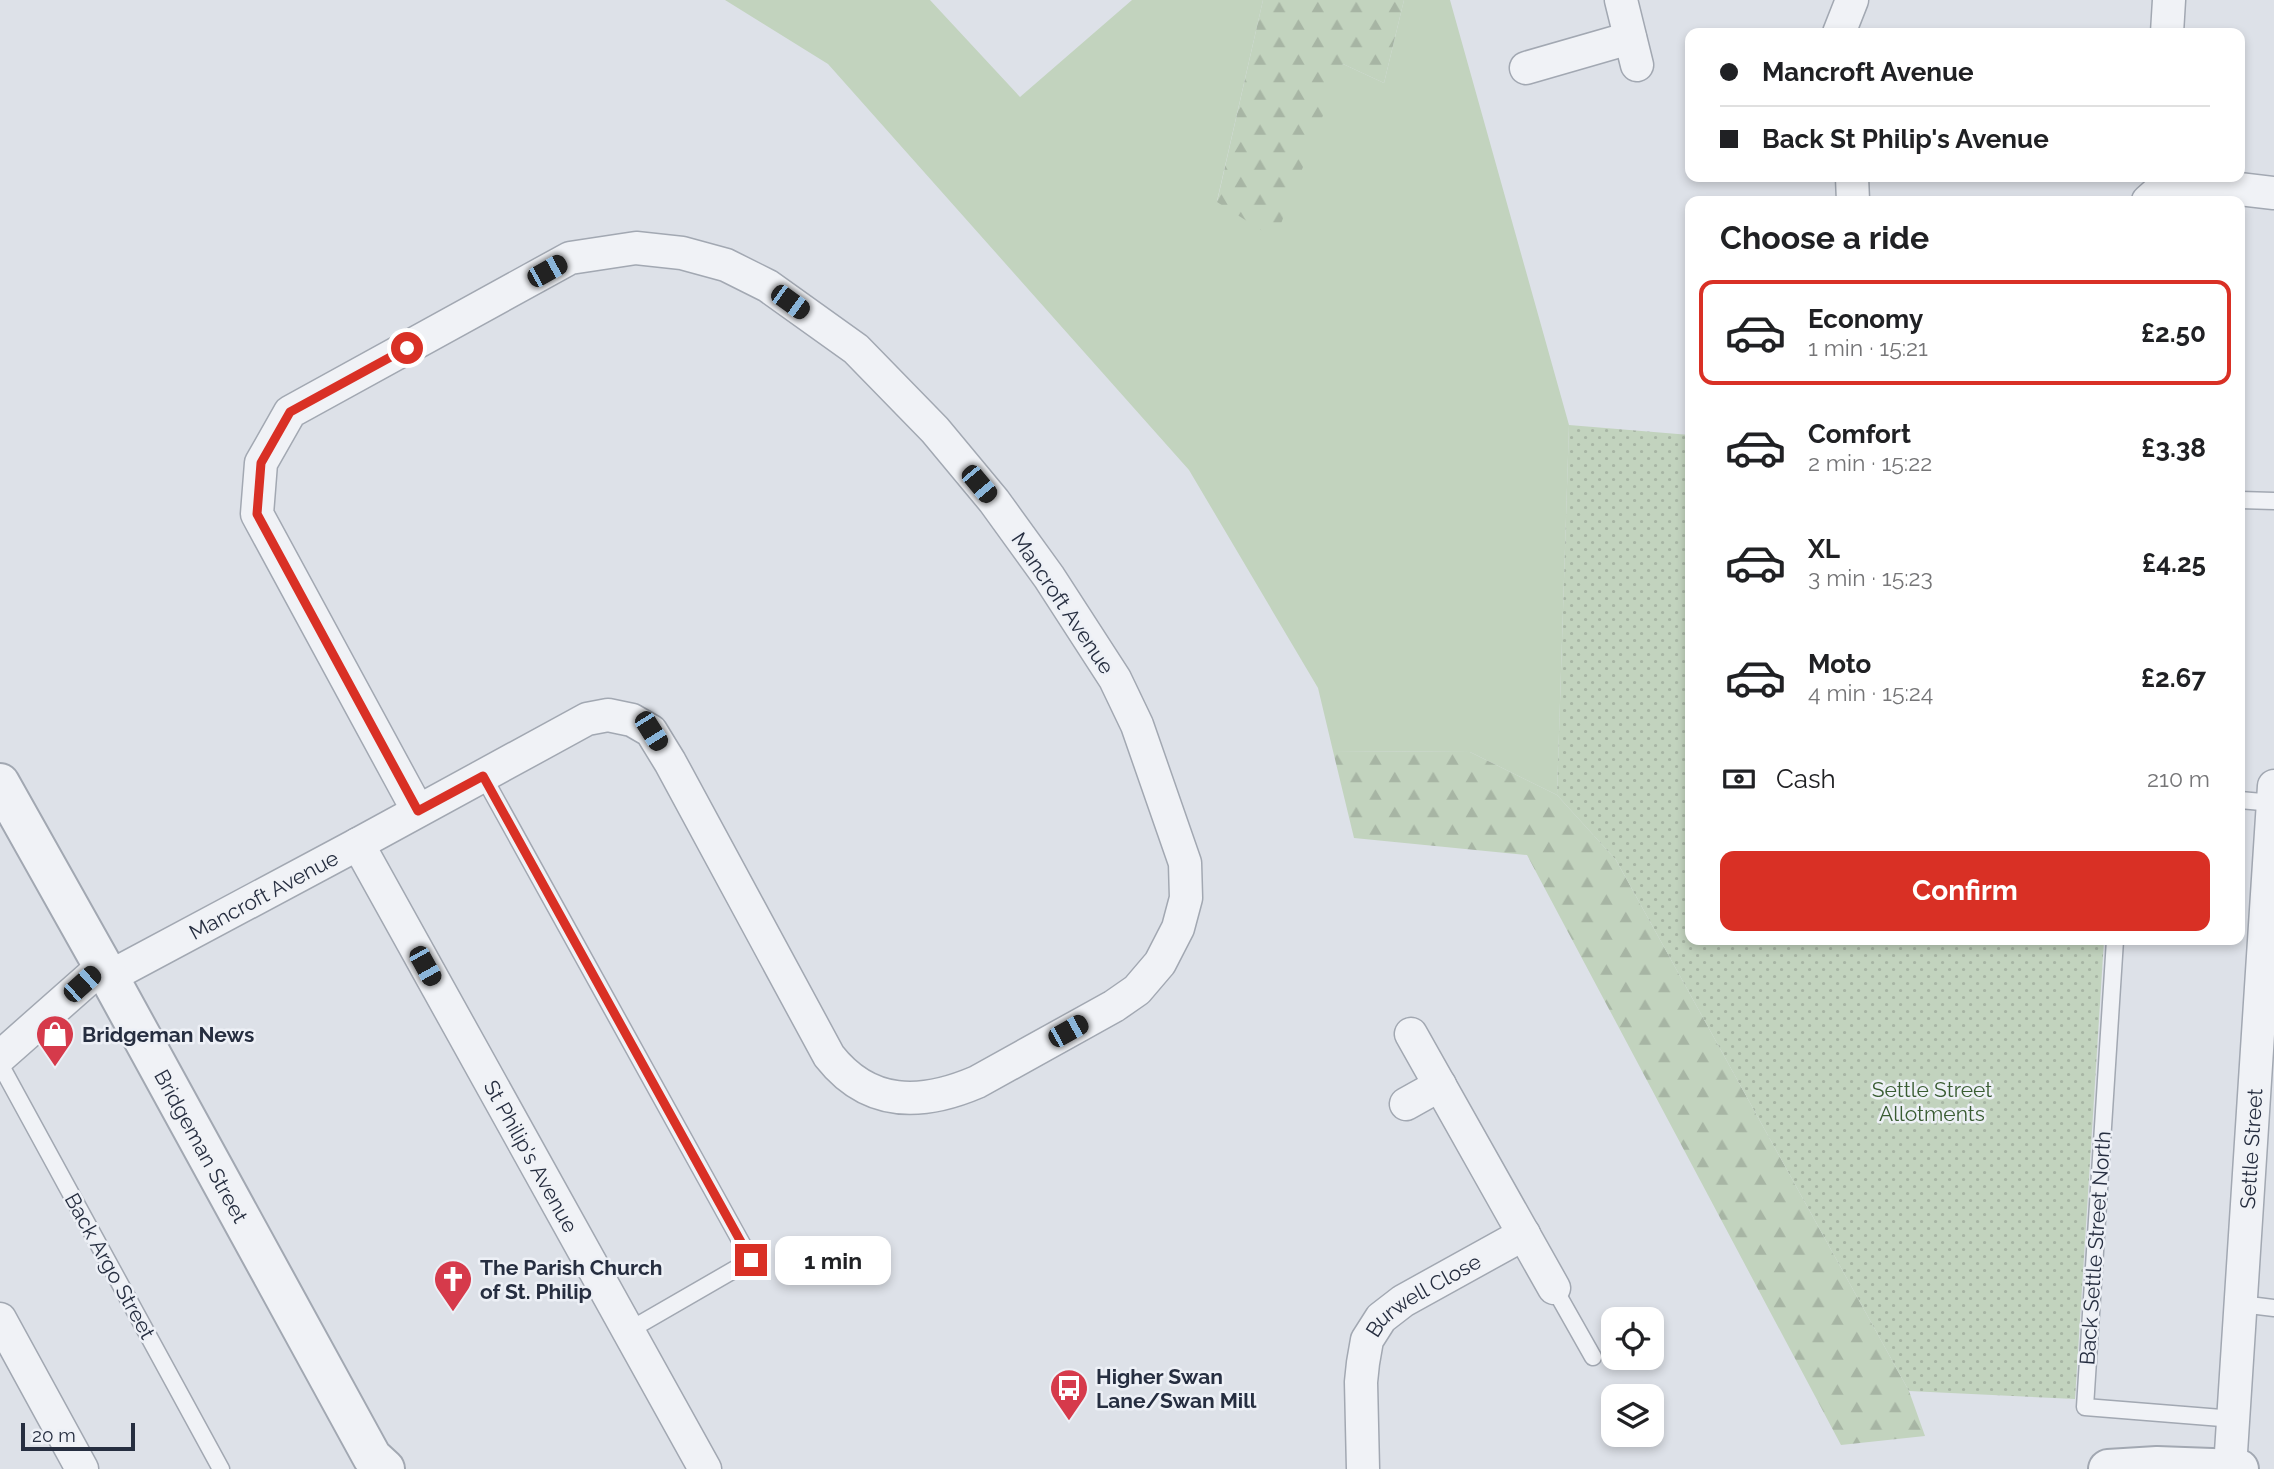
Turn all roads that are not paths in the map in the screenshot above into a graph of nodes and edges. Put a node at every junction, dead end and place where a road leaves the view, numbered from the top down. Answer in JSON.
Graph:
{"nodes":[{"id":1,"x":1621,"y":0,"type":"edge"},
{"id":2,"x":1852,"y":0,"type":"edge"},
{"id":3,"x":2169,"y":0,"type":"edge"},
{"id":4,"x":1841,"y":28,"type":"edge"},
{"id":5,"x":2166,"y":28,"type":"edge"},
{"id":6,"x":1526,"y":68,"type":"dead end"},
{"id":7,"x":2160,"y":188,"type":"edge"},
{"id":8,"x":2274,"y":193,"type":"edge"},
{"id":9,"x":2245,"y":500,"type":"edge"},
{"id":10,"x":2274,"y":501,"type":"edge"},
{"id":11,"x":483,"y":776,"type":"junction"},
{"id":12,"x":0,"y":783,"type":"edge"},
{"id":13,"x":2273,"y":795,"type":"edge"},
{"id":14,"x":2245,"y":799,"type":"edge"},
{"id":15,"x":418,"y":811,"type":"junction"},
{"id":16,"x":358,"y":845,"type":"junction"},
{"id":17,"x":2115,"y":945,"type":"edge"},
{"id":18,"x":106,"y":971,"type":"junction"},
{"id":19,"x":1411,"y":1034,"type":"dead end"},
{"id":20,"x":0,"y":1057,"type":"edge"},
{"id":21,"x":0,"y":1064,"type":"edge"},
{"id":22,"x":1440,"y":1085,"type":"junction"},
{"id":23,"x":1406,"y":1104,"type":"dead end"},
{"id":24,"x":2262,"y":1153,"type":"edge"},
{"id":25,"x":1524,"y":1234,"type":"junction"},
{"id":26,"x":1554,"y":1288,"type":"joint"},
{"id":27,"x":2241,"y":1304,"type":"junction"},
{"id":28,"x":2274,"y":1308,"type":"edge"},
{"id":29,"x":0,"y":1319,"type":"edge"},
{"id":30,"x":628,"y":1331,"type":"junction"},
{"id":31,"x":1592,"y":1357,"type":"dead end"},
{"id":32,"x":2234,"y":1419,"type":"junction"},
{"id":33,"x":82,"y":1469,"type":"edge"},
{"id":34,"x":221,"y":1469,"type":"edge"},
{"id":35,"x":385,"y":1469,"type":"edge"},
{"id":36,"x":705,"y":1469,"type":"edge"},
{"id":37,"x":1363,"y":1469,"type":"edge"},
{"id":38,"x":2108,"y":1469,"type":"edge"},
{"id":39,"x":2235,"y":1469,"type":"edge"}],
"edges":[{"from":1,"to":6,"type":"street"},
{"from":2,"to":4,"type":"street"},
{"from":3,"to":5,"type":"street"},
{"from":7,"to":8,"type":"street"},
{"from":9,"to":10,"type":"lane"},
{"from":11,"to":15,"type":"street","name":"Mancroft Avenue"},
{"from":11,"to":15,"type":"street","name":"Mancroft Avenue"},
{"from":11,"to":30,"type":"lane"},
{"from":12,"to":18,"type":"street","name":"Bridgeman Street"},
{"from":13,"to":14,"type":"lane"},
{"from":13,"to":24,"type":"street","name":"Settle Street"},
{"from":15,"to":16,"type":"street","name":"Mancroft Avenue"},
{"from":16,"to":18,"type":"street","name":"Mancroft Avenue"},
{"from":16,"to":30,"type":"street","name":"St Philip's Avenue"},
{"from":17,"to":32,"type":"lane","name":"Back Settle Street North"},
{"from":18,"to":20,"type":"street","name":"Mancroft Avenue"},
{"from":18,"to":35,"type":"street","name":"Bridgeman Street"},
{"from":19,"to":22,"type":"street"},
{"from":21,"to":34,"type":"lane","name":"Back Argo Street"},
{"from":22,"to":23,"type":"street"},
{"from":22,"to":25,"type":"street"},
{"from":24,"to":27,"type":"street","name":"Settle Street"},
{"from":25,"to":26,"type":"street"},
{"from":25,"to":37,"type":"street","name":"Burwell Close"},
{"from":26,"to":31,"type":"lane"},
{"from":27,"to":28,"type":"lane"},
{"from":27,"to":32,"type":"street","name":"Settle Street"},
{"from":29,"to":33,"type":"street"},
{"from":30,"to":36,"type":"street","name":"St Philip's Avenue"},
{"from":32,"to":39,"type":"street","name":"Settle Street"},
{"from":38,"to":39,"type":"street"}]}
